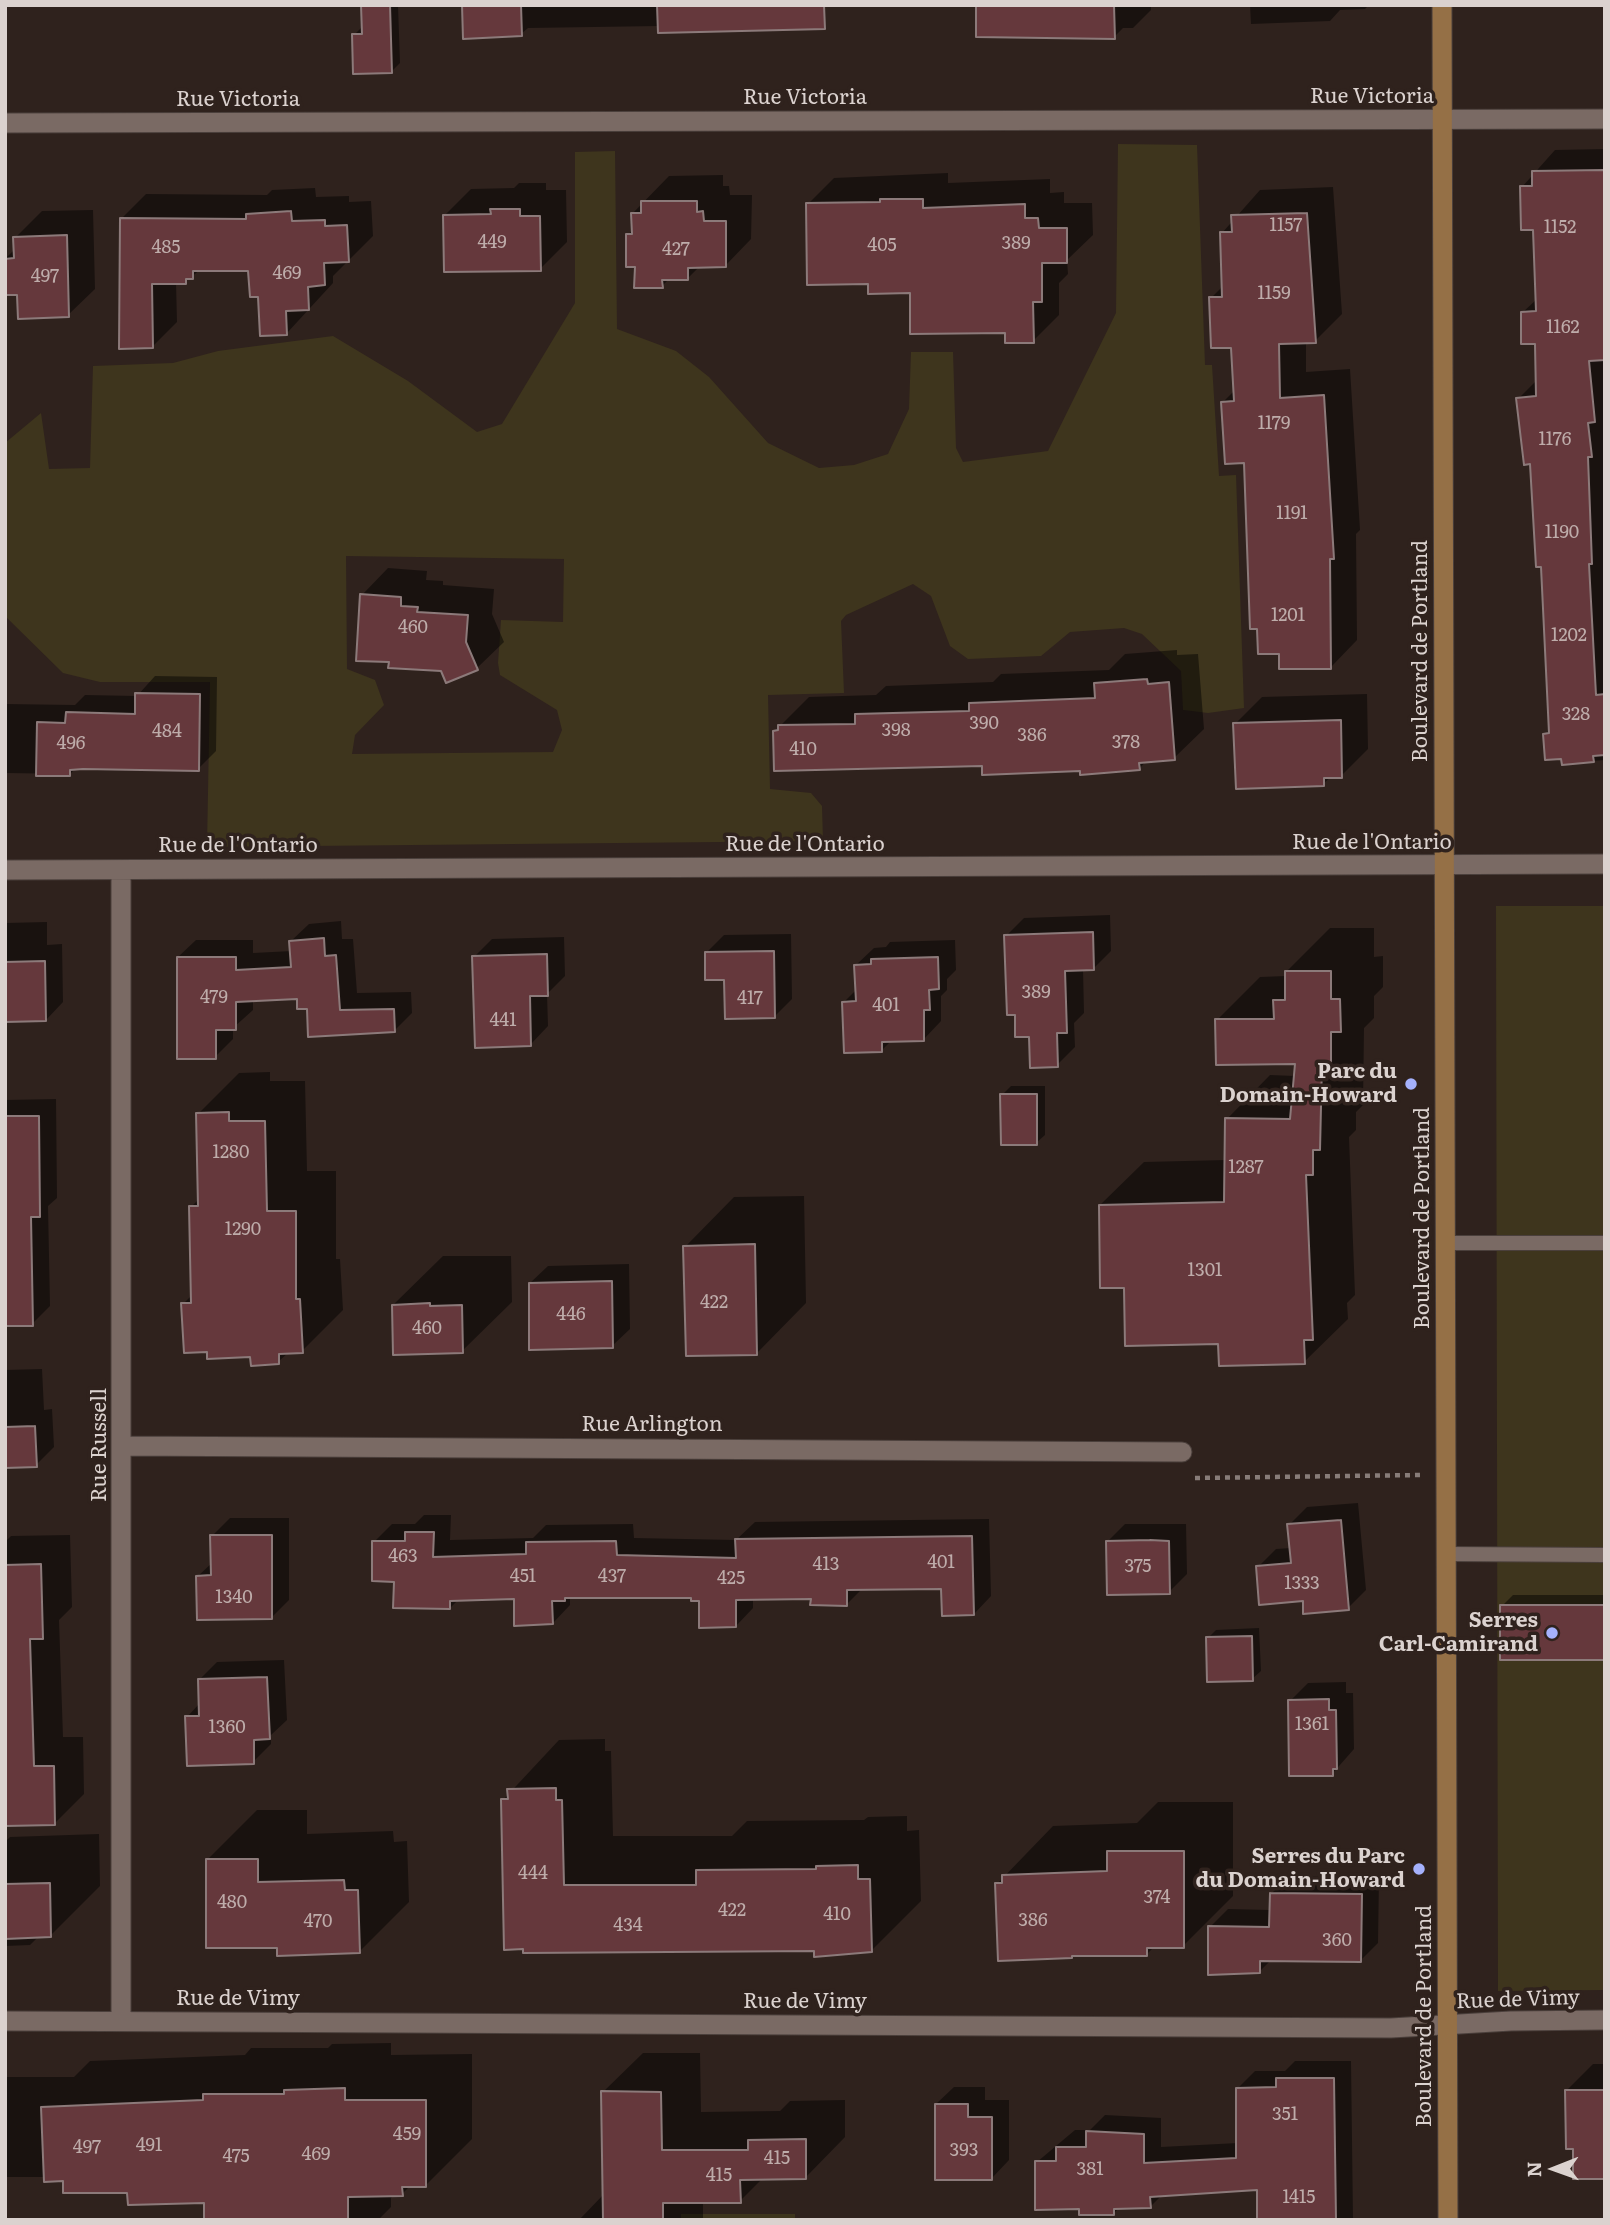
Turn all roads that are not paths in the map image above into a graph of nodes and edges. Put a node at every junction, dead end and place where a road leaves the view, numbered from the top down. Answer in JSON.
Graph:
{"nodes":[{"id":1,"x":1442,"y":5,"type":"edge"},
{"id":2,"x":1605,"y":119,"type":"edge"},
{"id":3,"x":1443,"y":120,"type":"junction"},
{"id":4,"x":5,"y":123,"type":"edge"},
{"id":5,"x":1605,"y":864,"type":"edge"},
{"id":6,"x":1445,"y":865,"type":"junction"},
{"id":7,"x":5,"y":870,"type":"edge"},
{"id":8,"x":121,"y":870,"type":"junction"},
{"id":9,"x":1445,"y":1243,"type":"junction"},
{"id":10,"x":1605,"y":1243,"type":"edge"},
{"id":11,"x":122,"y":1446,"type":"junction"},
{"id":12,"x":1182,"y":1452,"type":"road end"},
{"id":13,"x":1447,"y":1554,"type":"junction"},
{"id":14,"x":1605,"y":1555,"type":"edge"},
{"id":15,"x":1605,"y":2020,"type":"edge"},
{"id":16,"x":5,"y":2021,"type":"edge"},
{"id":17,"x":121,"y":2021,"type":"junction"},
{"id":18,"x":1448,"y":2025,"type":"junction"},
{"id":19,"x":1448,"y":2220,"type":"edge"}],
"edges":[{"from":1,"to":3,"type":"main road","name":"Boulevard de Portland"},
{"from":2,"to":3,"type":"street","name":"Rue Victoria"},
{"from":3,"to":4,"type":"street","name":"Rue Victoria"},
{"from":3,"to":6,"type":"main road","name":"Boulevard de Portland"},
{"from":5,"to":6,"type":"street","name":"Rue de l'Ontario"},
{"from":6,"to":8,"type":"street","name":"Rue de l'Ontario"},
{"from":6,"to":9,"type":"main road","name":"Boulevard de Portland"},
{"from":7,"to":8,"type":"street","name":"Rue de l'Ontario"},
{"from":8,"to":11,"type":"street","name":"Rue Russell"},
{"from":9,"to":10,"type":"lane"},
{"from":9,"to":13,"type":"main road","name":"Boulevard de Portland"},
{"from":11,"to":12,"type":"street","name":"Rue Arlington"},
{"from":11,"to":17,"type":"street","name":"Rue Russell"},
{"from":13,"to":14,"type":"lane"},
{"from":13,"to":18,"type":"main road","name":"Boulevard de Portland"},
{"from":15,"to":18,"type":"street","name":"Rue de Vimy"},
{"from":16,"to":17,"type":"street","name":"Rue de Vimy"},
{"from":17,"to":18,"type":"street","name":"Rue de Vimy"},
{"from":18,"to":19,"type":"main road","name":"Boulevard de Portland"}]}
